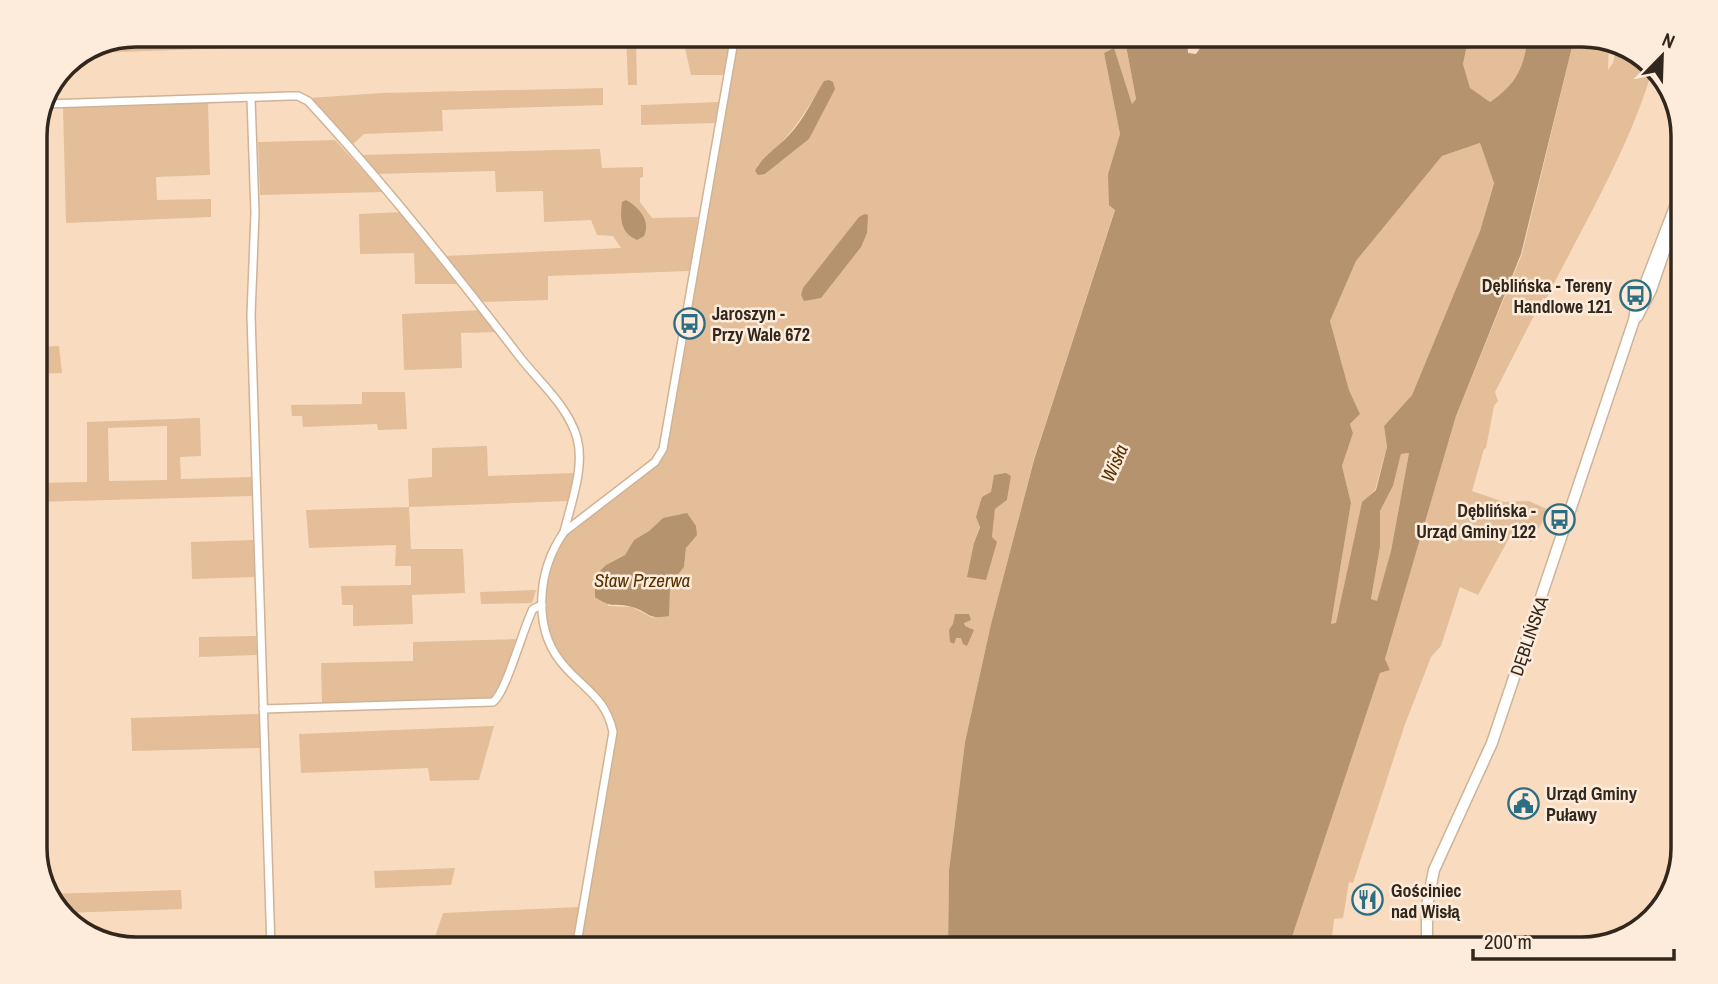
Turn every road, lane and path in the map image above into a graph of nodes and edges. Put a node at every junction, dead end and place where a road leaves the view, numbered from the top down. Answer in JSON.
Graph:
{"nodes":[{"id":1,"x":733,"y":47,"type":"edge"},
{"id":2,"x":251,"y":98,"type":"junction"},
{"id":3,"x":53,"y":104,"type":"edge"},
{"id":4,"x":1671,"y":216,"type":"edge"},
{"id":5,"x":1671,"y":235,"type":"edge"},
{"id":6,"x":1634,"y":320,"type":"junction"},
{"id":7,"x":564,"y":532,"type":"junction"},
{"id":8,"x":542,"y":605,"type":"junction"},
{"id":9,"x":262,"y":709,"type":"junction"},
{"id":10,"x":271,"y":937,"type":"edge"},
{"id":11,"x":578,"y":937,"type":"edge"},
{"id":12,"x":1427,"y":937,"type":"edge"}],
"edges":[{"from":1,"to":7,"type":"street"},
{"from":2,"to":3,"type":"street"},
{"from":2,"to":7,"type":"street"},
{"from":2,"to":9,"type":"street"},
{"from":4,"to":6,"type":"main road","name":"DĘBLIŃSKA"},
{"from":5,"to":6,"type":"main road","name":"DĘBLIŃSKA"},
{"from":6,"to":12,"type":"main road","name":"DĘBLIŃSKA"},
{"from":7,"to":8,"type":"street"},
{"from":8,"to":9,"type":"street"},
{"from":8,"to":11,"type":"street"},
{"from":9,"to":10,"type":"street"}]}
